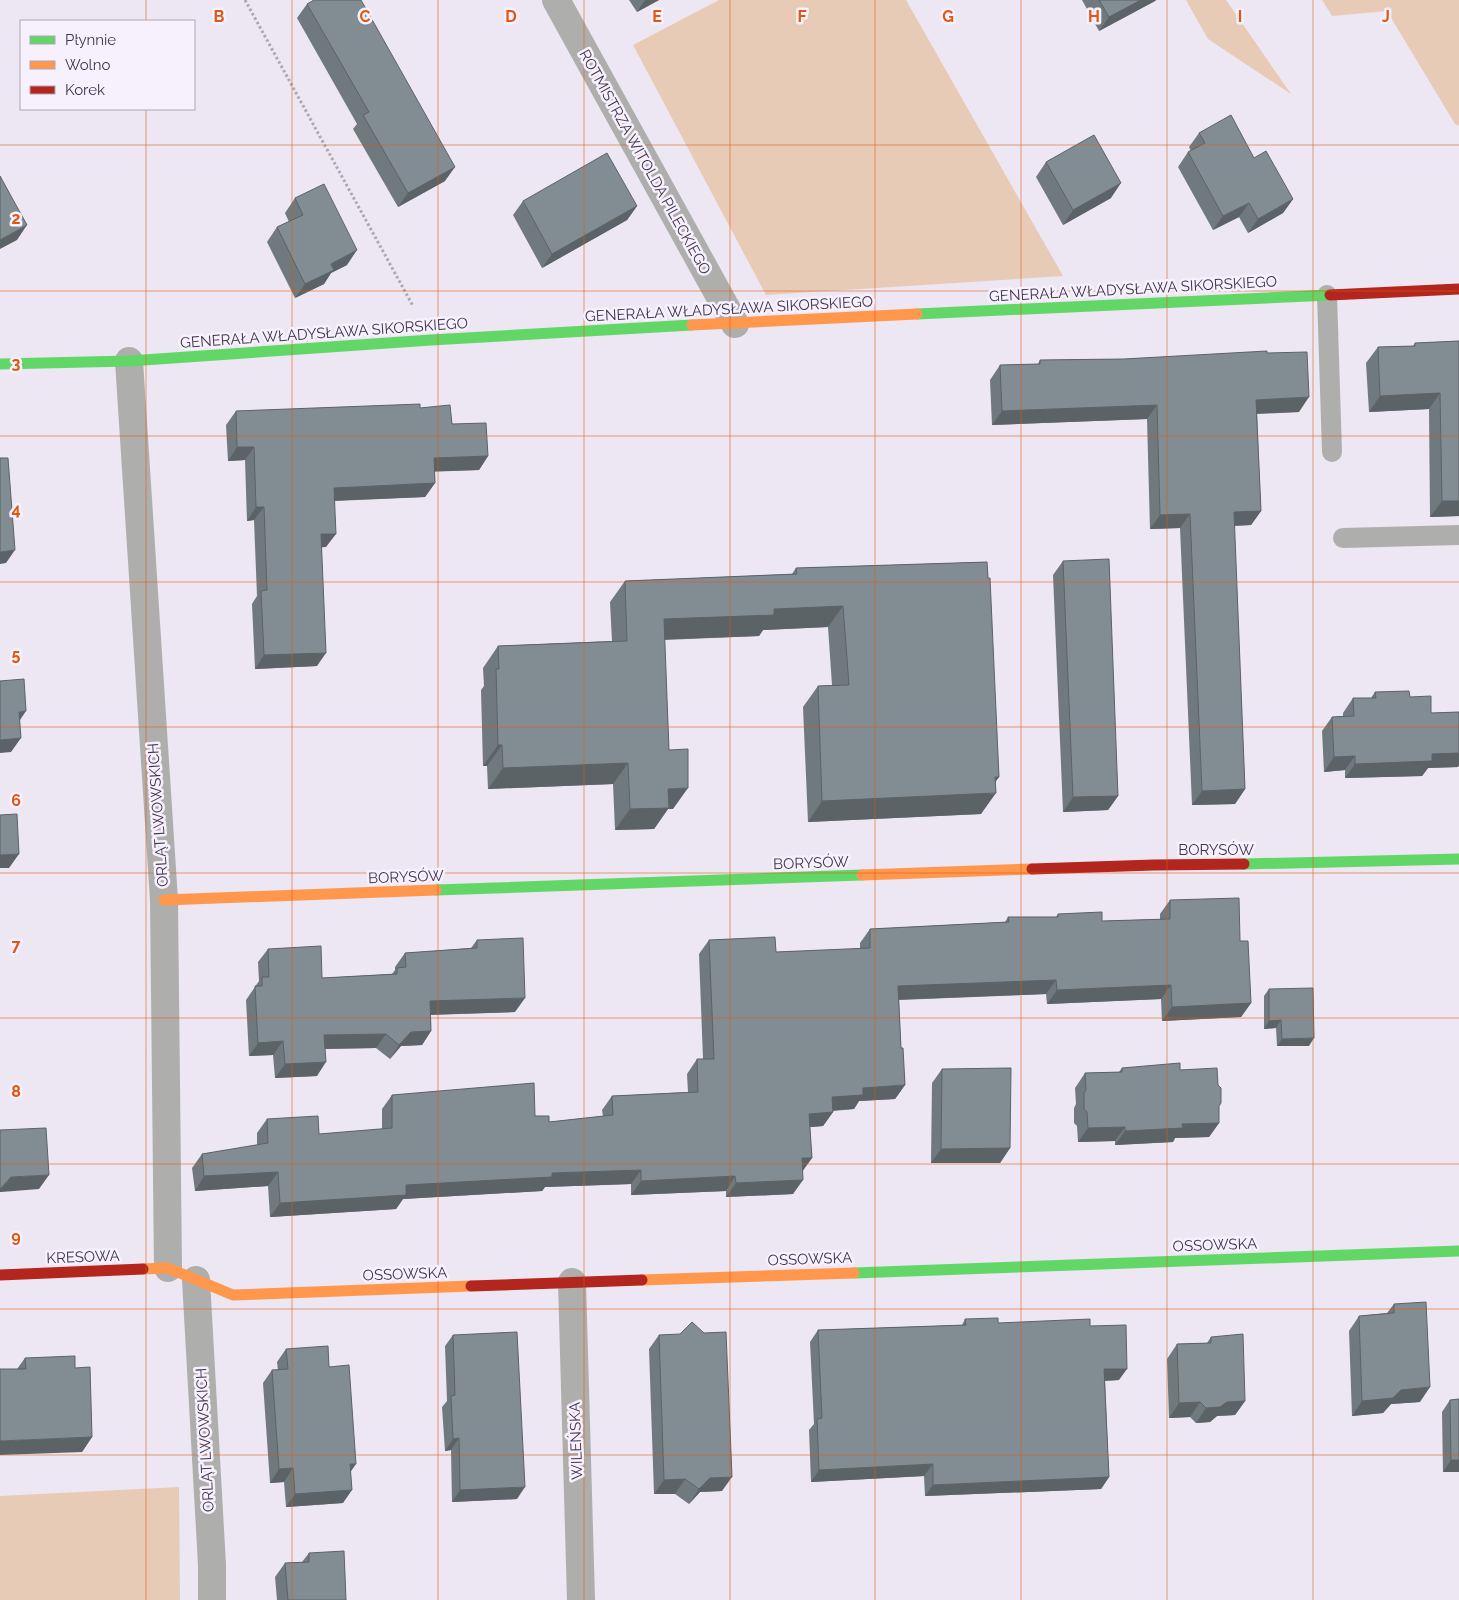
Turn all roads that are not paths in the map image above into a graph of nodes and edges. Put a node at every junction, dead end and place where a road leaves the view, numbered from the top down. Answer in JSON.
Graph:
{"nodes":[{"id":1,"x":556,"y":0,"type":"edge"},
{"id":2,"x":1459,"y":289,"type":"edge"},
{"id":3,"x":1326,"y":295,"type":"junction"},
{"id":4,"x":735,"y":324,"type":"junction"},
{"id":5,"x":129,"y":362,"type":"junction"},
{"id":6,"x":0,"y":364,"type":"edge"},
{"id":7,"x":1332,"y":452,"type":"dead end"},
{"id":8,"x":1459,"y":535,"type":"edge"},
{"id":9,"x":1343,"y":538,"type":"dead end"},
{"id":10,"x":1459,"y":859,"type":"edge"},
{"id":11,"x":164,"y":900,"type":"junction"},
{"id":12,"x":1459,"y":1251,"type":"edge"},
{"id":13,"x":168,"y":1268,"type":"junction"},
{"id":14,"x":0,"y":1275,"type":"edge"},
{"id":15,"x":196,"y":1280,"type":"junction"},
{"id":16,"x":572,"y":1282,"type":"junction"},
{"id":17,"x":212,"y":1600,"type":"edge"},
{"id":18,"x":581,"y":1600,"type":"edge"}],
"edges":[{"from":1,"to":4,"type":"street","name":"ROTMISTRZA WITOLDA PILECKIEGO"},
{"from":2,"to":3,"type":"street","name":"GENERAŁA WŁADYSŁAWA SIKORSKIEGO"},
{"from":3,"to":4,"type":"street","name":"GENERAŁA WŁADYSŁAWA SIKORSKIEGO"},
{"from":3,"to":7,"type":"lane"},
{"from":4,"to":5,"type":"street","name":"GENERAŁA WŁADYSŁAWA SIKORSKIEGO"},
{"from":5,"to":6,"type":"street","name":"GENERAŁA WŁADYSŁAWA SIKORSKIEGO"},
{"from":5,"to":11,"type":"street","name":"ORLĄT LWOWSKICH"},
{"from":8,"to":9,"type":"lane"},
{"from":10,"to":11,"type":"street","name":"BORYSÓW"},
{"from":11,"to":13,"type":"street","name":"ORLĄT LWOWSKICH"},
{"from":12,"to":16,"type":"street","name":"OSSOWSKA"},
{"from":13,"to":14,"type":"street","name":"KRESOWA"},
{"from":13,"to":15,"type":"street","name":"OSSOWSKA"},
{"from":15,"to":16,"type":"street","name":"OSSOWSKA"},
{"from":15,"to":17,"type":"street","name":"ORLĄT LWOWSKICH"},
{"from":16,"to":18,"type":"street","name":"WILEŃSKA"}]}
